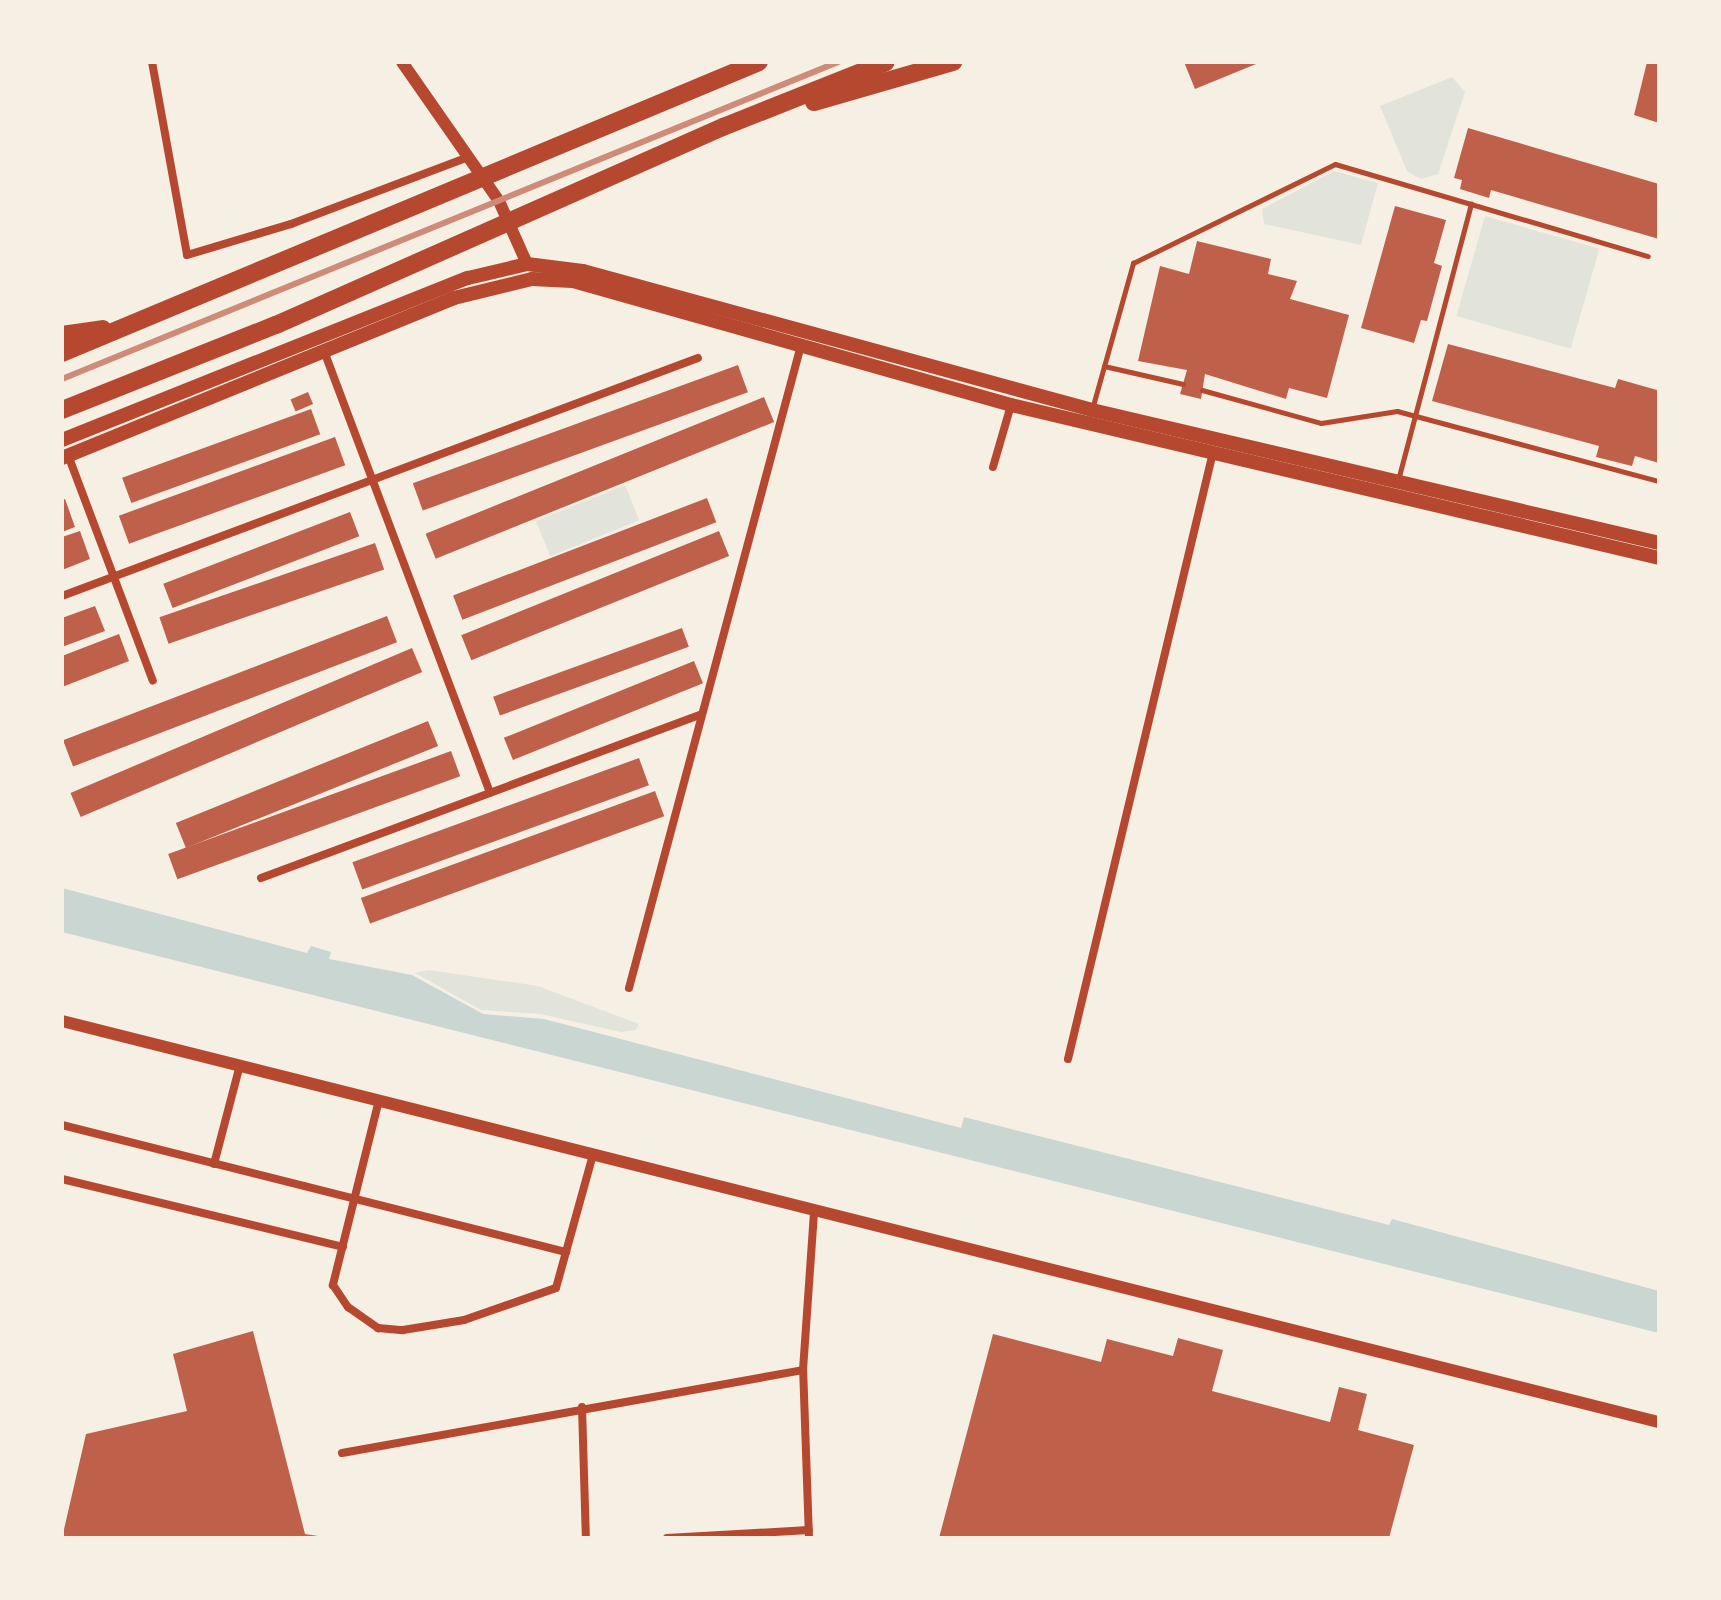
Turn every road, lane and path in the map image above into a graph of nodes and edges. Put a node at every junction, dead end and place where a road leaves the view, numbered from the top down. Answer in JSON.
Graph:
{"nodes":[{"id":1,"x":152,"y":62,"type":"edge"},
{"id":2,"x":402,"y":62,"type":"edge"},
{"id":3,"x":759,"y":62,"type":"edge"},
{"id":4,"x":886,"y":62,"type":"edge"},
{"id":5,"x":953,"y":62,"type":"edge"},
{"id":6,"x":723,"y":127,"type":"junction"},
{"id":7,"x":468,"y":157,"type":"junction"},
{"id":8,"x":1471,"y":203,"type":"junction"},
{"id":9,"x":1648,"y":256,"type":"dead end"},
{"id":10,"x":529,"y":272,"type":"junction"},
{"id":11,"x":140,"y":323,"type":"junction"},
{"id":12,"x":62,"y":335,"type":"edge"},
{"id":13,"x":801,"y":345,"type":"junction"},
{"id":14,"x":324,"y":351,"type":"junction"},
{"id":15,"x":62,"y":353,"type":"edge"},
{"id":16,"x":698,"y":358,"type":"dead end"},
{"id":17,"x":1104,"y":366,"type":"junction"},
{"id":18,"x":1183,"y":384,"type":"dead end"},
{"id":19,"x":1202,"y":390,"type":"dead end"},
{"id":20,"x":1011,"y":405,"type":"junction"},
{"id":21,"x":62,"y":410,"type":"edge"},
{"id":22,"x":1092,"y":410,"type":"junction"},
{"id":23,"x":1415,"y":415,"type":"junction"},
{"id":24,"x":63,"y":448,"type":"edge"},
{"id":25,"x":1213,"y":452,"type":"junction"},
{"id":26,"x":993,"y":467,"type":"dead end"},
{"id":27,"x":372,"y":480,"type":"junction"},
{"id":28,"x":1398,"y":480,"type":"junction"},
{"id":29,"x":1659,"y":481,"type":"edge"},
{"id":30,"x":1659,"y":543,"type":"edge"},
{"id":31,"x":1659,"y":558,"type":"edge"},
{"id":32,"x":114,"y":577,"type":"junction"},
{"id":33,"x":62,"y":596,"type":"edge"},
{"id":34,"x":153,"y":681,"type":"dead end"},
{"id":35,"x":701,"y":714,"type":"junction"},
{"id":36,"x":490,"y":793,"type":"junction"},
{"id":37,"x":261,"y":878,"type":"dead end"},
{"id":38,"x":629,"y":988,"type":"dead end"},
{"id":39,"x":62,"y":1021,"type":"edge"},
{"id":40,"x":1068,"y":1059,"type":"dead end"},
{"id":41,"x":240,"y":1065,"type":"junction"},
{"id":42,"x":379,"y":1100,"type":"junction"},
{"id":43,"x":62,"y":1125,"type":"edge"},
{"id":44,"x":593,"y":1155,"type":"junction"},
{"id":45,"x":214,"y":1164,"type":"junction"},
{"id":46,"x":62,"y":1179,"type":"edge"},
{"id":47,"x":355,"y":1200,"type":"junction"},
{"id":48,"x":814,"y":1212,"type":"junction"},
{"id":49,"x":343,"y":1247,"type":"junction"},
{"id":50,"x":566,"y":1252,"type":"junction"},
{"id":51,"x":803,"y":1370,"type":"junction"},
{"id":52,"x":582,"y":1407,"type":"junction"},
{"id":53,"x":1659,"y":1422,"type":"edge"},
{"id":54,"x":342,"y":1453,"type":"dead end"},
{"id":55,"x":809,"y":1534,"type":"edge"},
{"id":56,"x":586,"y":1538,"type":"edge"},
{"id":57,"x":667,"y":1538,"type":"edge"}],
"edges":[{"from":1,"to":7,"type":"street"},
{"from":2,"to":7,"type":"street"},
{"from":3,"to":11,"type":"highway"},
{"from":4,"to":6,"type":"highway"},
{"from":5,"to":6,"type":"highway"},
{"from":6,"to":21,"type":"highway"},
{"from":7,"to":10,"type":"street"},
{"from":8,"to":9,"type":"lane"},
{"from":8,"to":17,"type":"lane"},
{"from":8,"to":23,"type":"lane"},
{"from":10,"to":13,"type":"main road"},
{"from":10,"to":14,"type":"main road"},
{"from":10,"to":22,"type":"main road"},
{"from":10,"to":24,"type":"main road"},
{"from":11,"to":12,"type":"highway"},
{"from":11,"to":15,"type":"highway"},
{"from":13,"to":20,"type":"main road"},
{"from":13,"to":35,"type":"street"},
{"from":14,"to":24,"type":"main road"},
{"from":14,"to":27,"type":"street"},
{"from":16,"to":27,"type":"street"},
{"from":17,"to":18,"type":"lane"},
{"from":17,"to":22,"type":"lane"},
{"from":19,"to":23,"type":"lane"},
{"from":20,"to":25,"type":"main road"},
{"from":20,"to":26,"type":"street"},
{"from":22,"to":28,"type":"main road"},
{"from":23,"to":28,"type":"lane"},
{"from":23,"to":29,"type":"lane"},
{"from":24,"to":32,"type":"street"},
{"from":25,"to":31,"type":"main road"},
{"from":25,"to":40,"type":"street"},
{"from":27,"to":32,"type":"street"},
{"from":27,"to":36,"type":"street"},
{"from":28,"to":30,"type":"main road"},
{"from":32,"to":33,"type":"street"},
{"from":32,"to":34,"type":"street"},
{"from":35,"to":36,"type":"street"},
{"from":35,"to":38,"type":"street"},
{"from":36,"to":37,"type":"street"},
{"from":39,"to":41,"type":"street"},
{"from":41,"to":42,"type":"street"},
{"from":41,"to":45,"type":"street"},
{"from":42,"to":44,"type":"street"},
{"from":42,"to":47,"type":"street"},
{"from":43,"to":45,"type":"street"},
{"from":44,"to":48,"type":"street"},
{"from":44,"to":50,"type":"street"},
{"from":45,"to":47,"type":"street"},
{"from":46,"to":49,"type":"street"},
{"from":47,"to":49,"type":"street"},
{"from":47,"to":50,"type":"street"},
{"from":48,"to":51,"type":"street"},
{"from":48,"to":53,"type":"street"},
{"from":49,"to":50,"type":"street"},
{"from":51,"to":52,"type":"street"},
{"from":51,"to":55,"type":"street"},
{"from":52,"to":54,"type":"street"},
{"from":52,"to":56,"type":"street"},
{"from":55,"to":57,"type":"street"}]}
